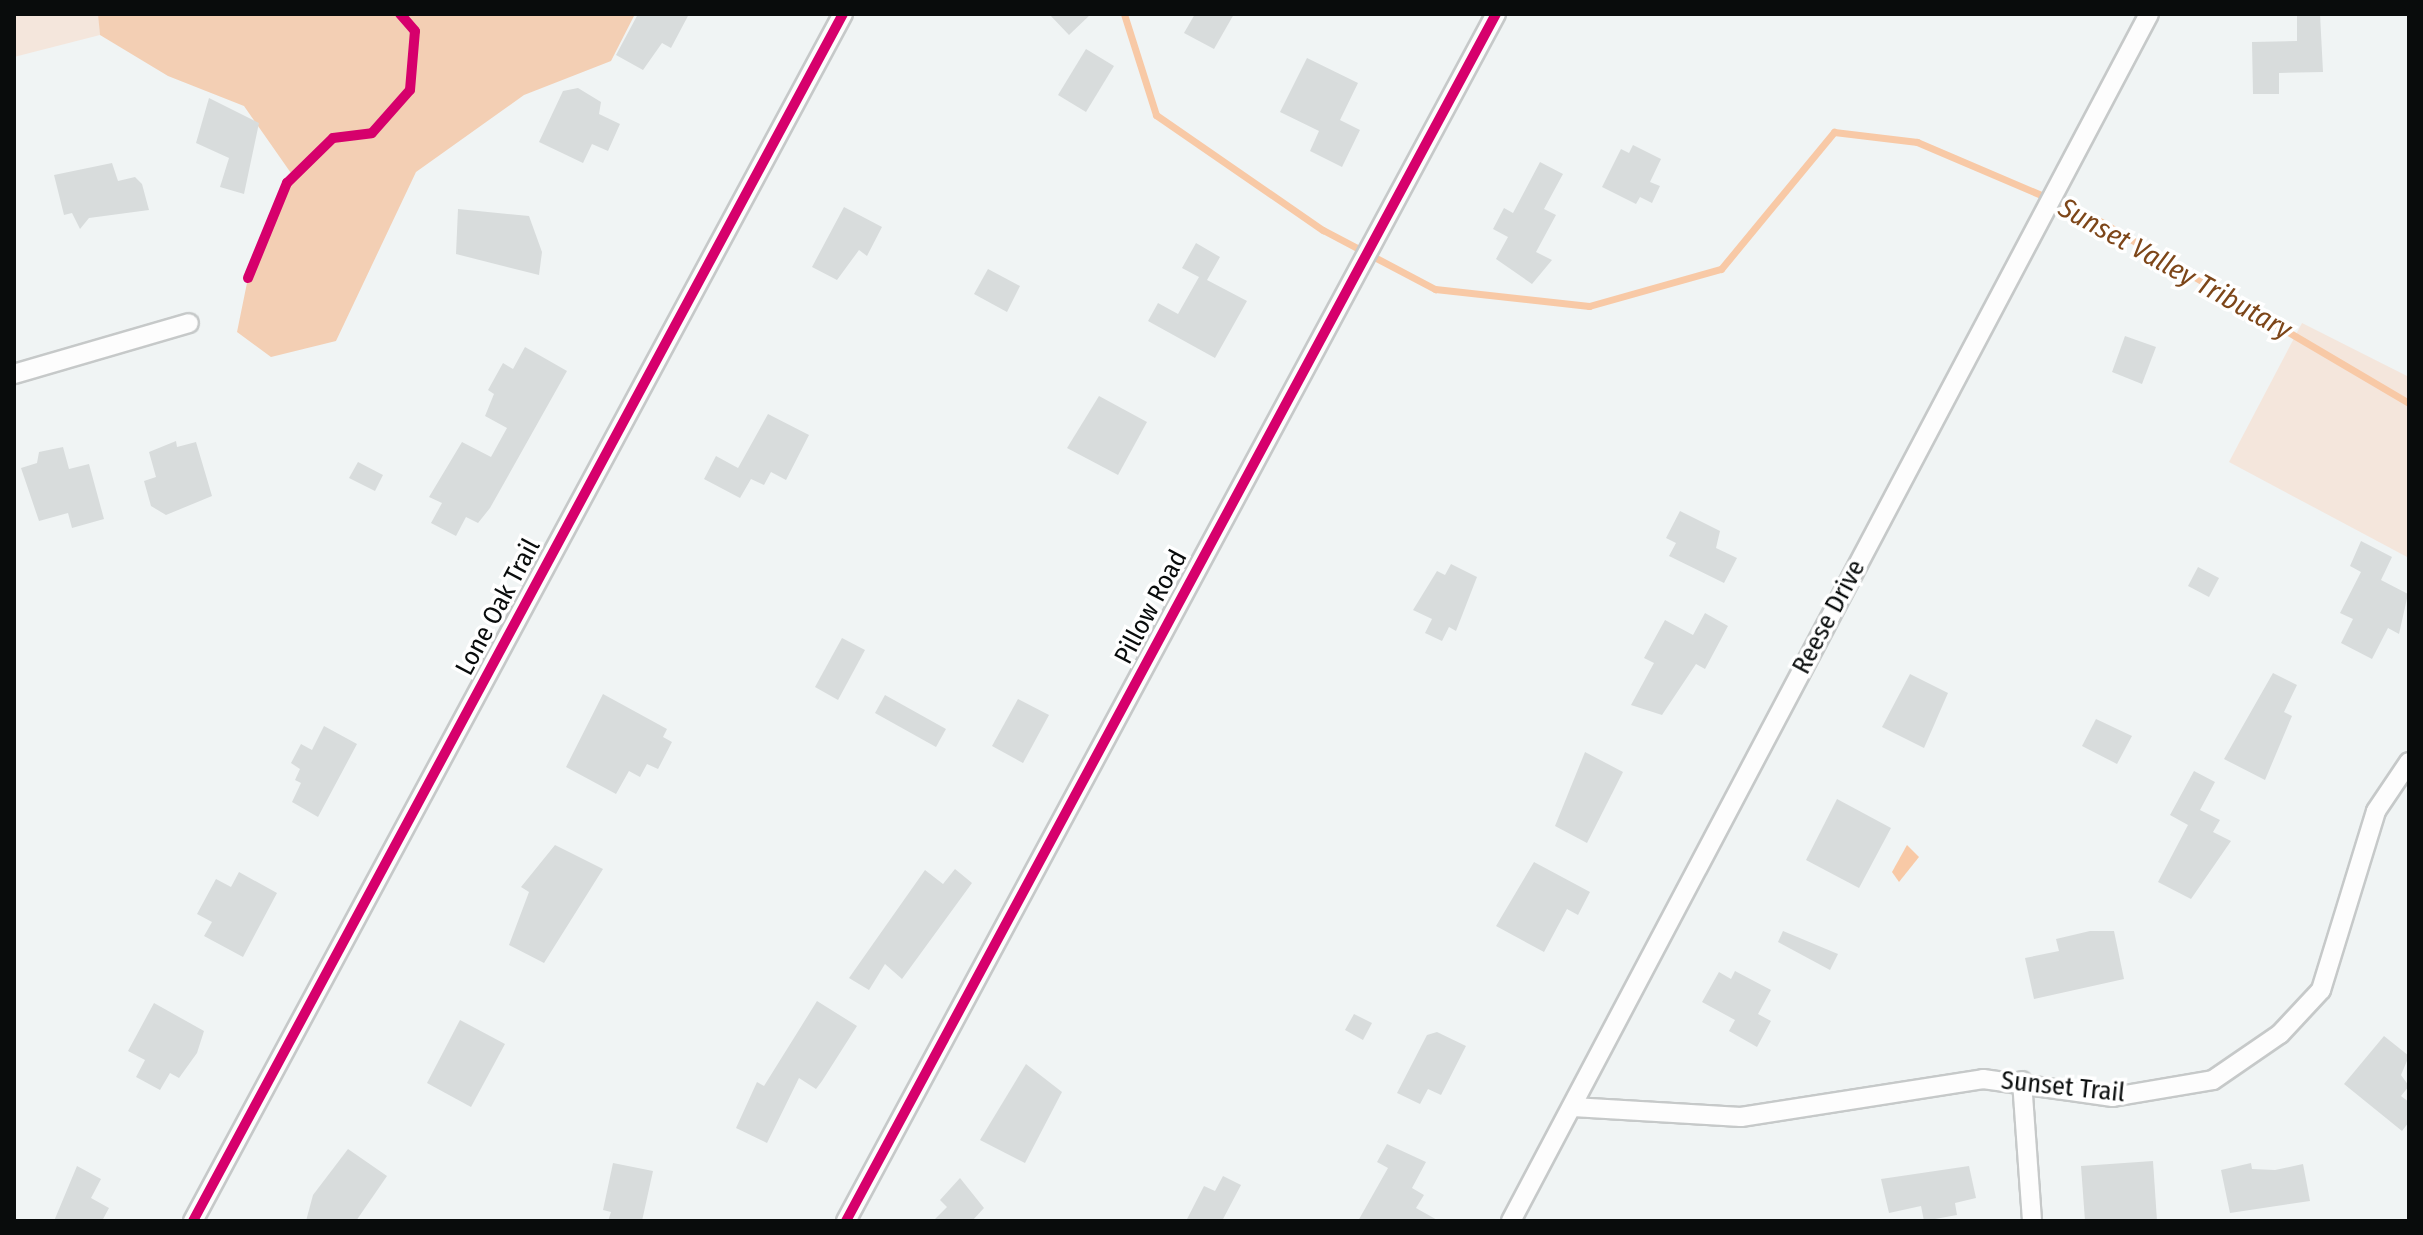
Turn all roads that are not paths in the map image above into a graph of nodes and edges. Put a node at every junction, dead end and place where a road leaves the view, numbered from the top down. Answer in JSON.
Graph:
{"nodes":[{"id":1,"x":843,"y":14,"type":"edge"},
{"id":2,"x":1496,"y":14,"type":"edge"},
{"id":3,"x":2149,"y":14,"type":"edge"},
{"id":4,"x":189,"y":323,"type":"dead end"},
{"id":5,"x":14,"y":374,"type":"edge"},
{"id":6,"x":2409,"y":762,"type":"edge"},
{"id":7,"x":2022,"y":1081,"type":"junction"},
{"id":8,"x":1573,"y":1107,"type":"junction"},
{"id":9,"x":193,"y":1221,"type":"edge"},
{"id":10,"x":846,"y":1221,"type":"edge"},
{"id":11,"x":1511,"y":1221,"type":"edge"},
{"id":12,"x":2032,"y":1221,"type":"edge"}],
"edges":[{"from":1,"to":9,"type":"street","name":"Lone Oak Trail"},
{"from":2,"to":10,"type":"street","name":"Pillow Road"},
{"from":3,"to":8,"type":"street","name":"Reese Drive"},
{"from":4,"to":5,"type":"street"},
{"from":6,"to":7,"type":"street","name":"Sunset Trail"},
{"from":7,"to":8,"type":"street","name":"Sunset Trail"},
{"from":7,"to":12,"type":"street"},
{"from":8,"to":11,"type":"street","name":"Reese Drive"}]}
